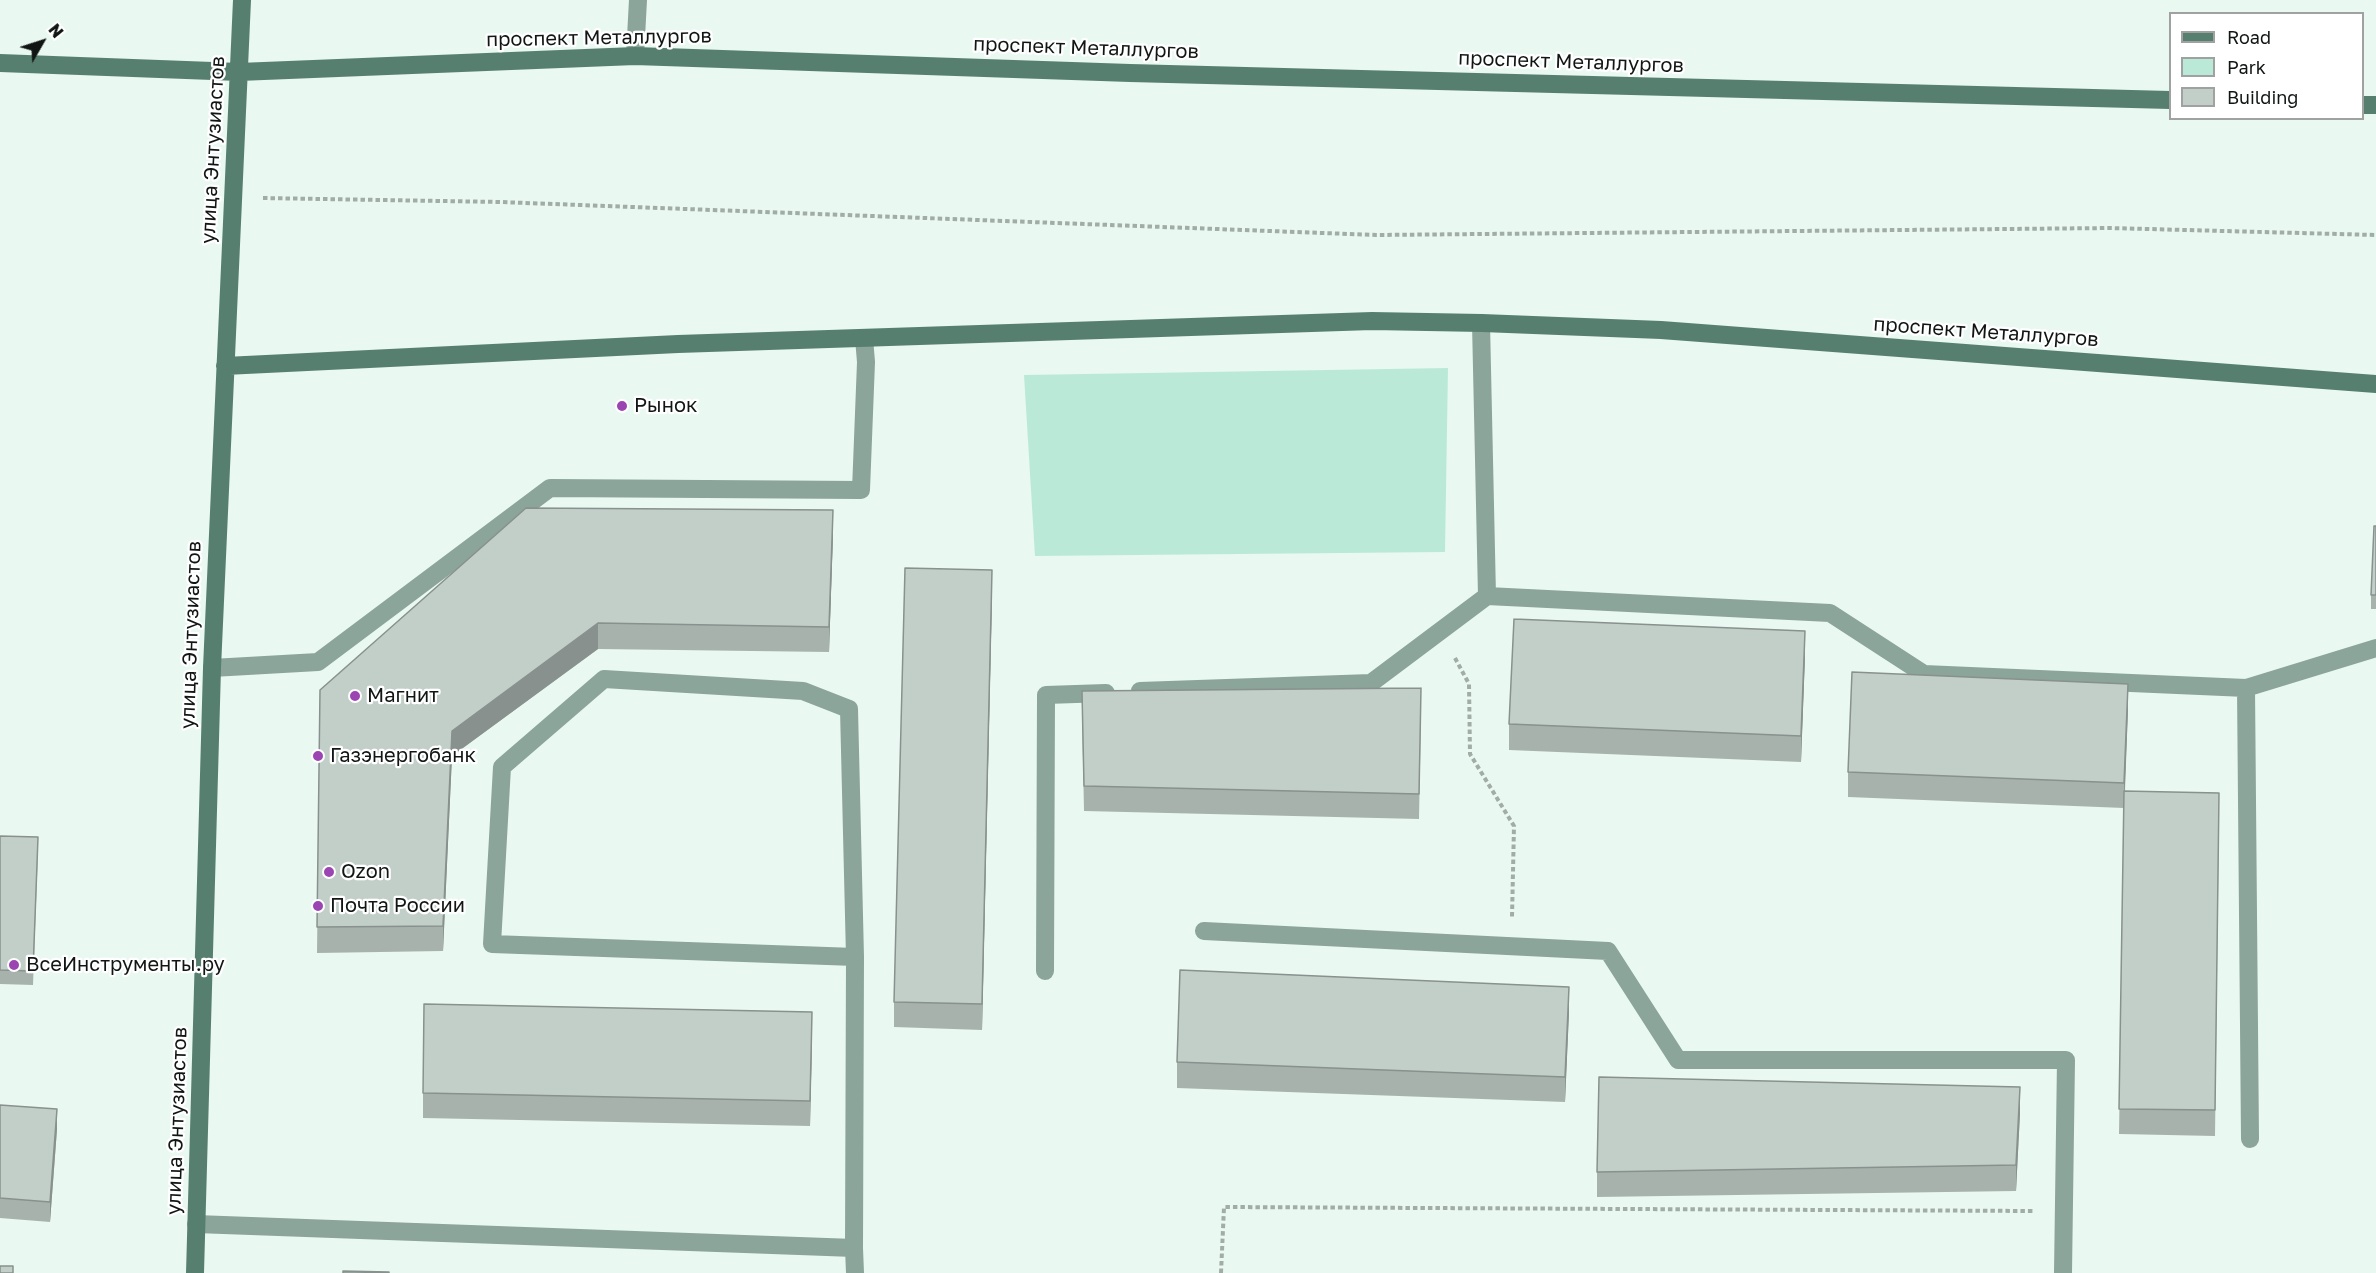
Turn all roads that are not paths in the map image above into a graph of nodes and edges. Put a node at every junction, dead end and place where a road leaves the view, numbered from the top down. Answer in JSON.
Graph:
{"nodes":[{"id":1,"x":242,"y":0,"type":"edge"},
{"id":2,"x":638,"y":0,"type":"edge"},
{"id":3,"x":635,"y":56,"type":"junction"},
{"id":4,"x":0,"y":63,"type":"edge"},
{"id":5,"x":239,"y":72,"type":"junction"},
{"id":6,"x":2169,"y":100,"type":"edge"},
{"id":7,"x":1481,"y":323,"type":"junction"},
{"id":8,"x":864,"y":338,"type":"junction"},
{"id":9,"x":225,"y":366,"type":"junction"},
{"id":10,"x":2376,"y":384,"type":"edge"},
{"id":11,"x":1487,"y":596,"type":"junction"},
{"id":12,"x":2376,"y":648,"type":"edge"},
{"id":13,"x":212,"y":668,"type":"junction"},
{"id":14,"x":2247,"y":688,"type":"junction"},
{"id":15,"x":1204,"y":931,"type":"dead end"},
{"id":16,"x":855,"y":957,"type":"junction"},
{"id":17,"x":1045,"y":971,"type":"dead end"},
{"id":18,"x":2250,"y":1139,"type":"dead end"},
{"id":19,"x":196,"y":1224,"type":"junction"},
{"id":20,"x":854,"y":1248,"type":"junction"},
{"id":21,"x":195,"y":1273,"type":"edge"},
{"id":22,"x":855,"y":1273,"type":"edge"},
{"id":23,"x":2063,"y":1273,"type":"edge"}],
"edges":[{"from":1,"to":5,"type":"street","name":"улица Энтузиастов"},
{"from":2,"to":3,"type":"street"},
{"from":3,"to":5,"type":"street","name":"проспект Металлургов"},
{"from":3,"to":6,"type":"street","name":"проспект Металлургов"},
{"from":4,"to":5,"type":"street","name":"проспект Металлургов"},
{"from":5,"to":9,"type":"street","name":"улица Энтузиастов"},
{"from":7,"to":8,"type":"street","name":"проспект Металлургов"},
{"from":7,"to":10,"type":"street","name":"проспект Металлургов"},
{"from":7,"to":11,"type":"street"},
{"from":8,"to":9,"type":"street","name":"проспект Металлургов"},
{"from":8,"to":13,"type":"street"},
{"from":9,"to":13,"type":"street","name":"улица Энтузиастов"},
{"from":11,"to":14,"type":"street"},
{"from":11,"to":17,"type":"street"},
{"from":12,"to":14,"type":"street"},
{"from":13,"to":19,"type":"street","name":"улица Энтузиастов"},
{"from":14,"to":18,"type":"street"},
{"from":15,"to":23,"type":"street"},
{"from":16,"to":16,"type":"street"},
{"from":16,"to":20,"type":"street"},
{"from":19,"to":20,"type":"street"},
{"from":19,"to":21,"type":"street","name":"улица Энтузиастов"},
{"from":20,"to":22,"type":"street"}]}
